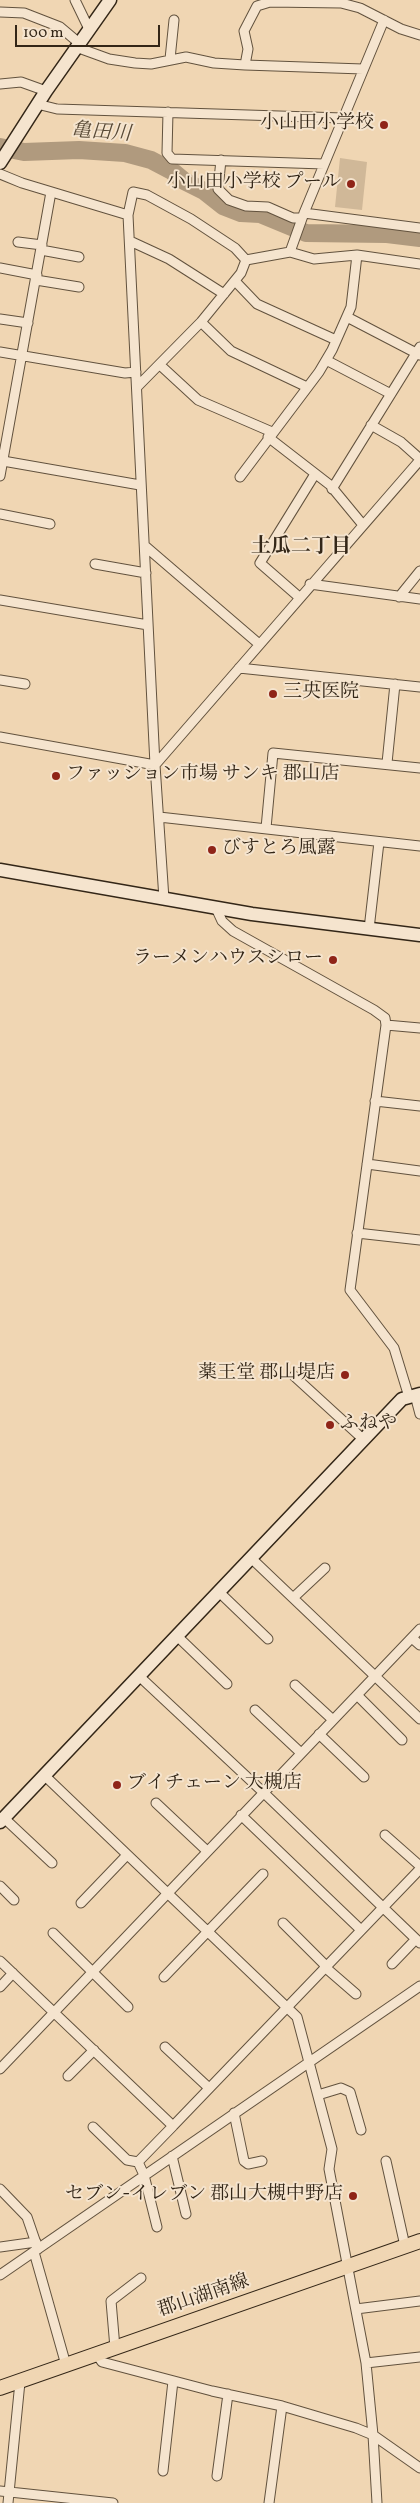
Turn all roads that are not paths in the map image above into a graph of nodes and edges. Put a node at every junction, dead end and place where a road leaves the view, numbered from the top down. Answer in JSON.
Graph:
{"nodes":[{"id":1,"x":75,"y":0,"type":"edge"},
{"id":2,"x":110,"y":0,"type":"edge"},
{"id":3,"x":302,"y":1,"type":"edge"},
{"id":4,"x":361,"y":4,"type":"edge"},
{"id":5,"x":0,"y":12,"type":"edge"},
{"id":6,"x":174,"y":20,"type":"dead end"},
{"id":7,"x":384,"y":20,"type":"junction"},
{"id":8,"x":89,"y":29,"type":"junction"},
{"id":9,"x":420,"y":35,"type":"edge"},
{"id":10,"x":78,"y":45,"type":"junction"},
{"id":11,"x":170,"y":59,"type":"junction"},
{"id":12,"x":245,"y":65,"type":"junction"},
{"id":13,"x":363,"y":69,"type":"junction"},
{"id":14,"x":0,"y":84,"type":"edge"},
{"id":15,"x":46,"y":91,"type":"junction"},
{"id":16,"x":37,"y":104,"type":"junction"},
{"id":17,"x":168,"y":112,"type":"junction"},
{"id":18,"x":343,"y":118,"type":"junction"},
{"id":19,"x":6,"y":154,"type":"edge"},
{"id":20,"x":220,"y":160,"type":"junction"},
{"id":21,"x":324,"y":164,"type":"junction"},
{"id":22,"x":0,"y":174,"type":"edge"},
{"id":23,"x":51,"y":192,"type":"junction"},
{"id":24,"x":128,"y":215,"type":"junction"},
{"id":25,"x":302,"y":218,"type":"junction"},
{"id":26,"x":420,"y":228,"type":"edge"},
{"id":27,"x":18,"y":242,"type":"dead end"},
{"id":28,"x":130,"y":242,"type":"junction"},
{"id":29,"x":41,"y":247,"type":"junction"},
{"id":30,"x":290,"y":252,"type":"junction"},
{"id":31,"x":357,"y":255,"type":"junction"},
{"id":32,"x":79,"y":257,"type":"dead end"},
{"id":33,"x":246,"y":260,"type":"junction"},
{"id":34,"x":420,"y":264,"type":"edge"},
{"id":35,"x":0,"y":268,"type":"edge"},
{"id":36,"x":36,"y":277,"type":"junction"},
{"id":37,"x":235,"y":281,"type":"junction"},
{"id":38,"x":79,"y":287,"type":"dead end"},
{"id":39,"x":224,"y":294,"type":"junction"},
{"id":40,"x":347,"y":317,"type":"junction"},
{"id":41,"x":0,"y":319,"type":"edge"},
{"id":42,"x":201,"y":322,"type":"junction"},
{"id":43,"x":28,"y":323,"type":"junction"},
{"id":44,"x":336,"y":340,"type":"junction"},
{"id":45,"x":419,"y":351,"type":"edge"},
{"id":46,"x":0,"y":352,"type":"edge"},
{"id":47,"x":23,"y":356,"type":"junction"},
{"id":48,"x":326,"y":360,"type":"junction"},
{"id":49,"x":160,"y":365,"type":"junction"},
{"id":50,"x":136,"y":372,"type":"junction"},
{"id":51,"x":137,"y":386,"type":"junction"},
{"id":52,"x":307,"y":387,"type":"junction"},
{"id":53,"x":391,"y":394,"type":"junction"},
{"id":54,"x":371,"y":426,"type":"junction"},
{"id":55,"x":270,"y":435,"type":"junction"},
{"id":56,"x":420,"y":460,"type":"edge"},
{"id":57,"x":3,"y":461,"type":"junction"},
{"id":58,"x":315,"y":474,"type":"junction"},
{"id":59,"x":0,"y":476,"type":"edge"},
{"id":60,"x":240,"y":477,"type":"dead end"},
{"id":61,"x":140,"y":485,"type":"junction"},
{"id":62,"x":332,"y":489,"type":"junction"},
{"id":63,"x":0,"y":514,"type":"edge"},
{"id":64,"x":50,"y":524,"type":"dead end"},
{"id":65,"x":363,"y":525,"type":"junction"},
{"id":66,"x":145,"y":546,"type":"junction"},
{"id":67,"x":95,"y":564,"type":"dead end"},
{"id":68,"x":420,"y":571,"type":"edge"},
{"id":69,"x":146,"y":573,"type":"junction"},
{"id":70,"x":310,"y":584,"type":"junction"},
{"id":71,"x":299,"y":597,"type":"junction"},
{"id":72,"x":399,"y":597,"type":"junction"},
{"id":73,"x":420,"y":599,"type":"edge"},
{"id":74,"x":0,"y":600,"type":"edge"},
{"id":75,"x":148,"y":625,"type":"junction"},
{"id":76,"x":259,"y":644,"type":"junction"},
{"id":77,"x":239,"y":668,"type":"junction"},
{"id":78,"x":0,"y":680,"type":"edge"},
{"id":79,"x":25,"y":684,"type":"dead end"},
{"id":80,"x":395,"y":684,"type":"junction"},
{"id":81,"x":420,"y":687,"type":"edge"},
{"id":82,"x":0,"y":737,"type":"edge"},
{"id":83,"x":387,"y":764,"type":"junction"},
{"id":84,"x":155,"y":765,"type":"junction"},
{"id":85,"x":420,"y":768,"type":"edge"},
{"id":86,"x":159,"y":817,"type":"junction"},
{"id":87,"x":266,"y":828,"type":"junction"},
{"id":88,"x":379,"y":842,"type":"junction"},
{"id":89,"x":420,"y":846,"type":"edge"},
{"id":90,"x":0,"y":870,"type":"edge"},
{"id":91,"x":164,"y":899,"type":"junction"},
{"id":92,"x":216,"y":908,"type":"junction"},
{"id":93,"x":369,"y":929,"type":"junction"},
{"id":94,"x":420,"y":934,"type":"edge"},
{"id":95,"x":386,"y":1025,"type":"junction"},
{"id":96,"x":420,"y":1028,"type":"edge"},
{"id":97,"x":376,"y":1101,"type":"junction"},
{"id":98,"x":420,"y":1106,"type":"edge"},
{"id":99,"x":367,"y":1164,"type":"junction"},
{"id":100,"x":420,"y":1171,"type":"edge"},
{"id":101,"x":357,"y":1233,"type":"junction"},
{"id":102,"x":420,"y":1240,"type":"edge"},
{"id":103,"x":294,"y":1376,"type":"dead end"},
{"id":104,"x":415,"y":1395,"type":"edge"},
{"id":105,"x":420,"y":1414,"type":"edge"},
{"id":106,"x":364,"y":1440,"type":"junction"},
{"id":107,"x":251,"y":1558,"type":"junction"},
{"id":108,"x":326,"y":1568,"type":"dead end"},
{"id":109,"x":219,"y":1592,"type":"junction"},
{"id":110,"x":293,"y":1598,"type":"junction"},
{"id":111,"x":420,"y":1629,"type":"edge"},
{"id":112,"x":177,"y":1636,"type":"junction"},
{"id":113,"x":412,"y":1638,"type":"junction"},
{"id":114,"x":268,"y":1639,"type":"dead end"},
{"id":115,"x":420,"y":1645,"type":"edge"},
{"id":116,"x":139,"y":1676,"type":"junction"},
{"id":117,"x":375,"y":1677,"type":"junction"},
{"id":118,"x":227,"y":1684,"type":"dead end"},
{"id":119,"x":295,"y":1685,"type":"dead end"},
{"id":120,"x":357,"y":1695,"type":"junction"},
{"id":121,"x":254,"y":1710,"type":"dead end"},
{"id":122,"x":420,"y":1719,"type":"edge"},
{"id":123,"x":333,"y":1720,"type":"junction"},
{"id":124,"x":319,"y":1734,"type":"junction"},
{"id":125,"x":402,"y":1740,"type":"dead end"},
{"id":126,"x":301,"y":1753,"type":"junction"},
{"id":127,"x":44,"y":1775,"type":"junction"},
{"id":128,"x":364,"y":1777,"type":"dead end"},
{"id":129,"x":263,"y":1792,"type":"junction"},
{"id":130,"x":156,"y":1803,"type":"dead end"},
{"id":131,"x":241,"y":1815,"type":"junction"},
{"id":132,"x":2,"y":1820,"type":"edge"},
{"id":133,"x":386,"y":1835,"type":"dead end"},
{"id":134,"x":207,"y":1851,"type":"junction"},
{"id":135,"x":127,"y":1855,"type":"junction"},
{"id":136,"x":52,"y":1863,"type":"dead end"},
{"id":137,"x":420,"y":1868,"type":"edge"},
{"id":138,"x":263,"y":1874,"type":"dead end"},
{"id":139,"x":0,"y":1886,"type":"edge"},
{"id":140,"x":167,"y":1893,"type":"junction"},
{"id":141,"x":14,"y":1900,"type":"dead end"},
{"id":142,"x":81,"y":1903,"type":"dead end"},
{"id":143,"x":382,"y":1908,"type":"junction"},
{"id":144,"x":283,"y":1923,"type":"dead end"},
{"id":145,"x":361,"y":1930,"type":"junction"},
{"id":146,"x":208,"y":1932,"type":"junction"},
{"id":147,"x":53,"y":1933,"type":"dead end"},
{"id":148,"x":419,"y":1941,"type":"edge"},
{"id":149,"x":0,"y":1961,"type":"edge"},
{"id":150,"x":392,"y":1964,"type":"dead end"},
{"id":151,"x":326,"y":1968,"type":"junction"},
{"id":152,"x":93,"y":1972,"type":"junction"},
{"id":153,"x":13,"y":1973,"type":"junction"},
{"id":154,"x":164,"y":1977,"type":"dead end"},
{"id":155,"x":420,"y":1986,"type":"edge"},
{"id":156,"x":0,"y":1987,"type":"edge"},
{"id":157,"x":356,"y":1994,"type":"dead end"},
{"id":158,"x":128,"y":2007,"type":"dead end"},
{"id":159,"x":288,"y":2008,"type":"junction"},
{"id":160,"x":55,"y":2012,"type":"junction"},
{"id":161,"x":165,"y":2047,"type":"dead end"},
{"id":162,"x":94,"y":2050,"type":"junction"},
{"id":163,"x":309,"y":2060,"type":"junction"},
{"id":164,"x":0,"y":2069,"type":"edge"},
{"id":165,"x":68,"y":2076,"type":"dead end"},
{"id":166,"x":209,"y":2088,"type":"junction"},
{"id":167,"x":318,"y":2095,"type":"junction"},
{"id":168,"x":234,"y":2113,"type":"junction"},
{"id":169,"x":173,"y":2126,"type":"junction"},
{"id":170,"x":93,"y":2127,"type":"dead end"},
{"id":171,"x":360,"y":2130,"type":"dead end"},
{"id":172,"x":172,"y":2156,"type":"junction"},
{"id":173,"x":262,"y":2161,"type":"dead end"},
{"id":174,"x":386,"y":2161,"type":"dead end"},
{"id":175,"x":138,"y":2162,"type":"junction"},
{"id":176,"x":144,"y":2175,"type":"junction"},
{"id":177,"x":0,"y":2189,"type":"edge"},
{"id":178,"x":186,"y":2214,"type":"dead end"},
{"id":179,"x":157,"y":2227,"type":"dead end"},
{"id":180,"x":420,"y":2241,"type":"edge"},
{"id":181,"x":405,"y":2246,"type":"junction"},
{"id":182,"x":0,"y":2247,"type":"edge"},
{"id":183,"x":36,"y":2248,"type":"junction"},
{"id":184,"x":349,"y":2267,"type":"junction"},
{"id":185,"x":0,"y":2275,"type":"edge"},
{"id":186,"x":141,"y":2278,"type":"dead end"},
{"id":187,"x":420,"y":2301,"type":"edge"},
{"id":188,"x":356,"y":2309,"type":"junction"},
{"id":189,"x":115,"y":2348,"type":"junction"},
{"id":190,"x":97,"y":2354,"type":"junction"},
{"id":191,"x":420,"y":2357,"type":"edge"},
{"id":192,"x":366,"y":2364,"type":"junction"},
{"id":193,"x":66,"y":2365,"type":"junction"},
{"id":194,"x":173,"y":2381,"type":"junction"},
{"id":195,"x":20,"y":2382,"type":"junction"},
{"id":196,"x":0,"y":2388,"type":"edge"},
{"id":197,"x":228,"y":2394,"type":"junction"},
{"id":198,"x":282,"y":2406,"type":"junction"},
{"id":199,"x":373,"y":2435,"type":"junction"},
{"id":200,"x":420,"y":2468,"type":"edge"},
{"id":201,"x":163,"y":2470,"type":"dead end"},
{"id":202,"x":218,"y":2476,"type":"dead end"},
{"id":203,"x":4,"y":2492,"type":"edge"},
{"id":204,"x":8,"y":2503,"type":"edge"},
{"id":205,"x":113,"y":2503,"type":"edge"},
{"id":206,"x":269,"y":2503,"type":"edge"},
{"id":207,"x":377,"y":2503,"type":"edge"}],
"edges":[{"from":1,"to":8,"type":"street"},
{"from":2,"to":8,"type":"street"},
{"from":3,"to":4,"type":"street"},
{"from":3,"to":12,"type":"street"},
{"from":4,"to":7,"type":"street"},
{"from":5,"to":10,"type":"street"},
{"from":6,"to":11,"type":"street"},
{"from":7,"to":9,"type":"street"},
{"from":7,"to":13,"type":"street"},
{"from":8,"to":10,"type":"street"},
{"from":10,"to":11,"type":"street"},
{"from":10,"to":15,"type":"street"},
{"from":11,"to":12,"type":"street"},
{"from":12,"to":13,"type":"street"},
{"from":13,"to":18,"type":"street"},
{"from":14,"to":15,"type":"street"},
{"from":15,"to":16,"type":"street"},
{"from":16,"to":17,"type":"street"},
{"from":16,"to":19,"type":"street"},
{"from":17,"to":18,"type":"street"},
{"from":17,"to":20,"type":"street"},
{"from":18,"to":21,"type":"street"},
{"from":20,"to":21,"type":"street"},
{"from":20,"to":25,"type":"street"},
{"from":21,"to":25,"type":"street"},
{"from":22,"to":23,"type":"street"},
{"from":23,"to":24,"type":"street"},
{"from":23,"to":29,"type":"street"},
{"from":24,"to":28,"type":"street"},
{"from":24,"to":33,"type":"street"},
{"from":25,"to":26,"type":"street"},
{"from":25,"to":30,"type":"street"},
{"from":27,"to":29,"type":"street"},
{"from":28,"to":39,"type":"street"},
{"from":28,"to":50,"type":"street"},
{"from":29,"to":32,"type":"street"},
{"from":29,"to":36,"type":"street"},
{"from":30,"to":31,"type":"street"},
{"from":30,"to":33,"type":"street"},
{"from":31,"to":34,"type":"street"},
{"from":31,"to":40,"type":"street"},
{"from":33,"to":37,"type":"street"},
{"from":35,"to":36,"type":"street"},
{"from":36,"to":38,"type":"street"},
{"from":36,"to":43,"type":"street"},
{"from":37,"to":39,"type":"street"},
{"from":37,"to":44,"type":"street"},
{"from":39,"to":42,"type":"street"},
{"from":40,"to":44,"type":"street"},
{"from":40,"to":45,"type":"street"},
{"from":41,"to":43,"type":"street"},
{"from":42,"to":49,"type":"street"},
{"from":42,"to":52,"type":"street"},
{"from":43,"to":47,"type":"street"},
{"from":44,"to":48,"type":"street"},
{"from":45,"to":53,"type":"street"},
{"from":46,"to":47,"type":"street"},
{"from":47,"to":50,"type":"street"},
{"from":47,"to":57,"type":"street"},
{"from":48,"to":52,"type":"street"},
{"from":48,"to":53,"type":"street"},
{"from":49,"to":51,"type":"street"},
{"from":49,"to":55,"type":"street"},
{"from":50,"to":51,"type":"street"},
{"from":51,"to":61,"type":"street"},
{"from":52,"to":55,"type":"street"},
{"from":53,"to":54,"type":"street"},
{"from":54,"to":56,"type":"street"},
{"from":54,"to":62,"type":"street"},
{"from":55,"to":58,"type":"street"},
{"from":55,"to":60,"type":"street"},
{"from":56,"to":65,"type":"street"},
{"from":57,"to":59,"type":"street"},
{"from":57,"to":61,"type":"street"},
{"from":58,"to":62,"type":"street"},
{"from":58,"to":71,"type":"street"},
{"from":61,"to":66,"type":"street"},
{"from":62,"to":65,"type":"street"},
{"from":63,"to":64,"type":"street"},
{"from":65,"to":70,"type":"street"},
{"from":66,"to":69,"type":"street"},
{"from":66,"to":76,"type":"street"},
{"from":67,"to":69,"type":"street"},
{"from":68,"to":72,"type":"street"},
{"from":69,"to":75,"type":"street"},
{"from":70,"to":71,"type":"street"},
{"from":70,"to":72,"type":"street"},
{"from":71,"to":76,"type":"street"},
{"from":72,"to":73,"type":"street"},
{"from":74,"to":75,"type":"street"},
{"from":75,"to":84,"type":"street"},
{"from":76,"to":77,"type":"street"},
{"from":77,"to":80,"type":"street"},
{"from":77,"to":84,"type":"street"},
{"from":78,"to":79,"type":"street"},
{"from":80,"to":81,"type":"street"},
{"from":80,"to":83,"type":"street"},
{"from":82,"to":84,"type":"street"},
{"from":83,"to":85,"type":"street"},
{"from":83,"to":87,"type":"street"},
{"from":84,"to":86,"type":"street"},
{"from":86,"to":87,"type":"street"},
{"from":86,"to":91,"type":"street"},
{"from":87,"to":88,"type":"street"},
{"from":88,"to":89,"type":"street"},
{"from":88,"to":93,"type":"street"},
{"from":90,"to":91,"type":"street"},
{"from":91,"to":92,"type":"street"},
{"from":92,"to":93,"type":"street"},
{"from":92,"to":95,"type":"street"},
{"from":93,"to":94,"type":"street"},
{"from":95,"to":96,"type":"street"},
{"from":95,"to":97,"type":"street"},
{"from":97,"to":98,"type":"street"},
{"from":97,"to":99,"type":"street"},
{"from":99,"to":100,"type":"street"},
{"from":99,"to":101,"type":"street"},
{"from":101,"to":102,"type":"street"},
{"from":101,"to":104,"type":"street"},
{"from":103,"to":106,"type":"street"},
{"from":104,"to":105,"type":"street"},
{"from":104,"to":106,"type":"street"},
{"from":106,"to":107,"type":"street"},
{"from":107,"to":109,"type":"street"},
{"from":107,"to":110,"type":"street"},
{"from":108,"to":110,"type":"street"},
{"from":109,"to":112,"type":"street"},
{"from":109,"to":114,"type":"street"},
{"from":110,"to":117,"type":"street"},
{"from":111,"to":113,"type":"street"},
{"from":112,"to":116,"type":"street"},
{"from":112,"to":118,"type":"street"},
{"from":113,"to":115,"type":"street"},
{"from":113,"to":117,"type":"street"},
{"from":116,"to":127,"type":"street"},
{"from":116,"to":129,"type":"street"},
{"from":117,"to":120,"type":"street"},
{"from":117,"to":122,"type":"street"},
{"from":119,"to":123,"type":"street"},
{"from":120,"to":123,"type":"street"},
{"from":120,"to":125,"type":"street"},
{"from":121,"to":126,"type":"street"},
{"from":123,"to":124,"type":"street"},
{"from":124,"to":126,"type":"street"},
{"from":124,"to":128,"type":"street"},
{"from":126,"to":129,"type":"street"},
{"from":127,"to":132,"type":"street"},
{"from":127,"to":135,"type":"street"},
{"from":129,"to":131,"type":"street"},
{"from":129,"to":143,"type":"street"},
{"from":130,"to":134,"type":"street"},
{"from":131,"to":134,"type":"street"},
{"from":131,"to":145,"type":"street"},
{"from":132,"to":136,"type":"street"},
{"from":133,"to":137,"type":"street"},
{"from":134,"to":140,"type":"street"},
{"from":135,"to":140,"type":"street"},
{"from":135,"to":142,"type":"street"},
{"from":137,"to":143,"type":"street"},
{"from":138,"to":146,"type":"street"},
{"from":139,"to":141,"type":"street"},
{"from":140,"to":146,"type":"street"},
{"from":140,"to":152,"type":"street"},
{"from":143,"to":145,"type":"street"},
{"from":143,"to":148,"type":"street"},
{"from":144,"to":151,"type":"street"},
{"from":145,"to":151,"type":"street"},
{"from":146,"to":154,"type":"street"},
{"from":146,"to":159,"type":"street"},
{"from":147,"to":152,"type":"street"},
{"from":148,"to":150,"type":"street"},
{"from":149,"to":153,"type":"street"},
{"from":151,"to":157,"type":"street"},
{"from":151,"to":159,"type":"street"},
{"from":152,"to":158,"type":"street"},
{"from":152,"to":160,"type":"street"},
{"from":153,"to":156,"type":"street"},
{"from":153,"to":160,"type":"street"},
{"from":155,"to":163,"type":"street"},
{"from":159,"to":163,"type":"street"},
{"from":159,"to":166,"type":"street"},
{"from":160,"to":162,"type":"street"},
{"from":160,"to":164,"type":"street"},
{"from":161,"to":166,"type":"street"},
{"from":162,"to":165,"type":"street"},
{"from":162,"to":169,"type":"street"},
{"from":163,"to":167,"type":"street"},
{"from":163,"to":168,"type":"street"},
{"from":166,"to":169,"type":"street"},
{"from":167,"to":171,"type":"street"},
{"from":167,"to":184,"type":"street"},
{"from":168,"to":172,"type":"street"},
{"from":168,"to":173,"type":"street"},
{"from":169,"to":175,"type":"street"},
{"from":170,"to":175,"type":"street"},
{"from":172,"to":176,"type":"street"},
{"from":172,"to":178,"type":"street"},
{"from":174,"to":181,"type":"street"},
{"from":175,"to":176,"type":"street"},
{"from":176,"to":179,"type":"street"},
{"from":176,"to":183,"type":"street"},
{"from":177,"to":183,"type":"street"},
{"from":180,"to":181,"type":"main road","name":"郡山湖南線"},
{"from":181,"to":184,"type":"main road","name":"郡山湖南線"},
{"from":182,"to":183,"type":"street"},
{"from":183,"to":185,"type":"street"},
{"from":183,"to":193,"type":"street"},
{"from":184,"to":188,"type":"street"},
{"from":184,"to":189,"type":"main road","name":"郡山湖南線"},
{"from":186,"to":189,"type":"street"},
{"from":187,"to":188,"type":"street"},
{"from":188,"to":192,"type":"street"},
{"from":189,"to":190,"type":"main road","name":"郡山湖南線"},
{"from":190,"to":193,"type":"main road","name":"郡山湖南線"},
{"from":190,"to":194,"type":"street"},
{"from":191,"to":192,"type":"street"},
{"from":192,"to":199,"type":"street"},
{"from":193,"to":195,"type":"main road","name":"郡山湖南線"},
{"from":194,"to":197,"type":"street"},
{"from":194,"to":201,"type":"street"},
{"from":195,"to":196,"type":"main road","name":"郡山湖南線"},
{"from":195,"to":203,"type":"street"},
{"from":197,"to":198,"type":"street"},
{"from":197,"to":202,"type":"street"},
{"from":198,"to":199,"type":"street"},
{"from":198,"to":206,"type":"street"},
{"from":199,"to":200,"type":"street"},
{"from":199,"to":207,"type":"street"},
{"from":203,"to":204,"type":"street"},
{"from":203,"to":205,"type":"street"}]}
